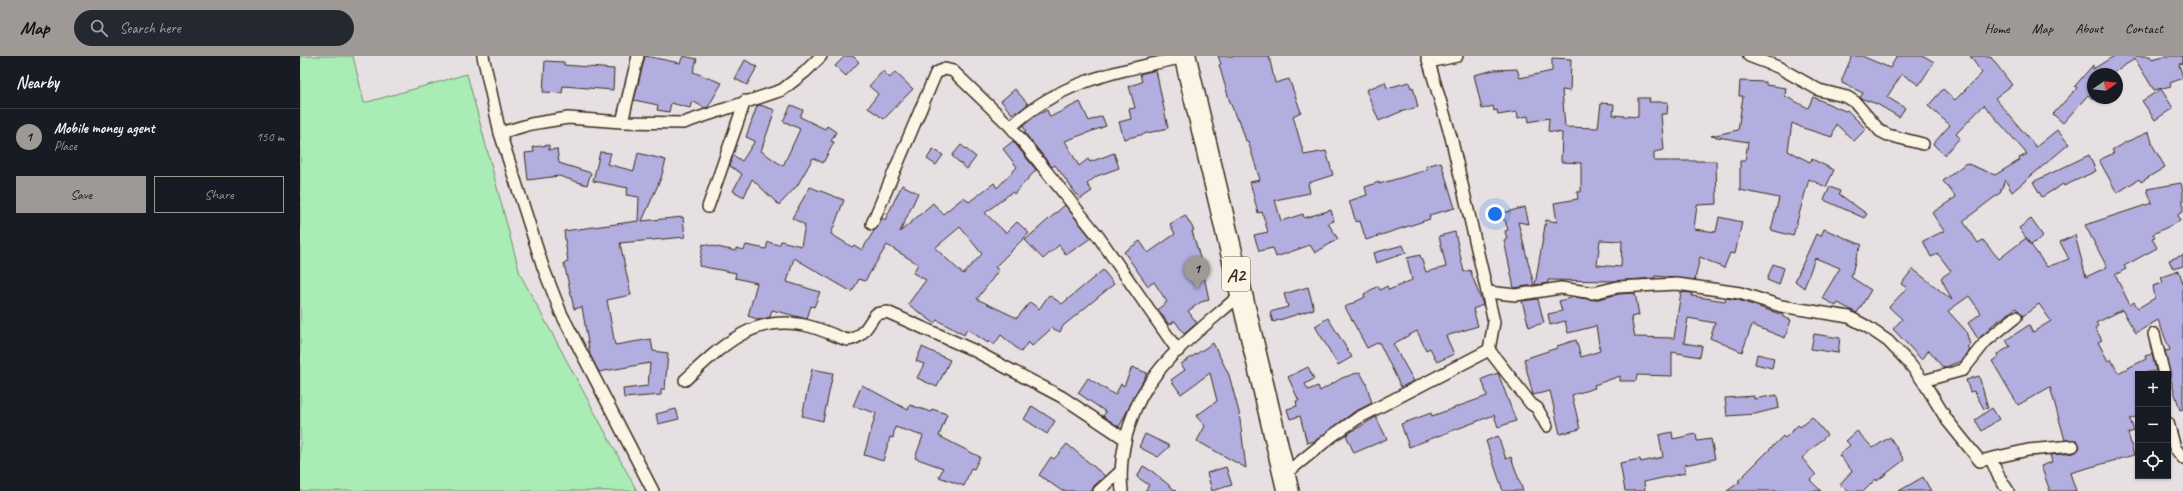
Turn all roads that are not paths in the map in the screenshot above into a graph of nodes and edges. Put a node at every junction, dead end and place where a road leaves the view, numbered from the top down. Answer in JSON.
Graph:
{"nodes":[{"id":1,"x":483,"y":56,"type":"edge"},
{"id":2,"x":638,"y":56,"type":"edge"},
{"id":3,"x":821,"y":56,"type":"edge"},
{"id":4,"x":1185,"y":56,"type":"edge"},
{"id":5,"x":1456,"y":56,"type":"edge"},
{"id":6,"x":1749,"y":56,"type":"edge"},
{"id":7,"x":1428,"y":59,"type":"edge"},
{"id":8,"x":745,"y":101,"type":"junction"},
{"id":9,"x":622,"y":122,"type":"junction"},
{"id":10,"x":1011,"y":127,"type":"junction"},
{"id":11,"x":500,"y":133,"type":"junction"},
{"id":12,"x":1923,"y":144,"type":"dead end"},
{"id":13,"x":708,"y":207,"type":"dead end"},
{"id":14,"x":872,"y":224,"type":"dead end"},
{"id":15,"x":1487,"y":292,"type":"junction"},
{"id":16,"x":1241,"y":294,"type":"junction"},
{"id":17,"x":2016,"y":317,"type":"dead end"},
{"id":18,"x":2154,"y":334,"type":"dead end"},
{"id":19,"x":1489,"y":350,"type":"junction"},
{"id":20,"x":1178,"y":351,"type":"junction"},
{"id":21,"x":2163,"y":371,"type":"edge"},
{"id":22,"x":685,"y":380,"type":"dead end"},
{"id":23,"x":1923,"y":381,"type":"junction"},
{"id":24,"x":1547,"y":426,"type":"dead end"},
{"id":25,"x":2171,"y":432,"type":"edge"},
{"id":26,"x":1125,"y":439,"type":"junction"},
{"id":27,"x":2073,"y":446,"type":"dead end"},
{"id":28,"x":2183,"y":458,"type":"edge"},
{"id":29,"x":1991,"y":459,"type":"junction"},
{"id":30,"x":1120,"y":472,"type":"junction"},
{"id":31,"x":1286,"y":483,"type":"edge"},
{"id":32,"x":653,"y":491,"type":"edge"},
{"id":33,"x":1099,"y":491,"type":"edge"},
{"id":34,"x":1122,"y":491,"type":"edge"},
{"id":35,"x":2008,"y":491,"type":"edge"}],
"edges":[{"from":1,"to":11,"type":"street"},
{"from":2,"to":9,"type":"street"},
{"from":3,"to":8,"type":"street"},
{"from":4,"to":10,"type":"street"},
{"from":4,"to":16,"type":"highway","number":"A2"},
{"from":5,"to":7,"type":"street"},
{"from":6,"to":12,"type":"street"},
{"from":7,"to":15,"type":"street"},
{"from":8,"to":9,"type":"street"},
{"from":8,"to":13,"type":"street"},
{"from":9,"to":11,"type":"street"},
{"from":10,"to":14,"type":"street"},
{"from":10,"to":20,"type":"street"},
{"from":11,"to":32,"type":"street"},
{"from":15,"to":19,"type":"street"},
{"from":15,"to":23,"type":"street"},
{"from":16,"to":20,"type":"street"},
{"from":16,"to":31,"type":"highway","number":"A2"},
{"from":17,"to":23,"type":"street"},
{"from":18,"to":21,"type":"street"},
{"from":19,"to":24,"type":"street"},
{"from":19,"to":31,"type":"street"},
{"from":20,"to":26,"type":"street"},
{"from":22,"to":26,"type":"street"},
{"from":23,"to":29,"type":"street"},
{"from":25,"to":28,"type":"street"},
{"from":26,"to":30,"type":"street"},
{"from":27,"to":29,"type":"street"},
{"from":29,"to":35,"type":"street"},
{"from":30,"to":33,"type":"street"},
{"from":30,"to":34,"type":"street"}]}
